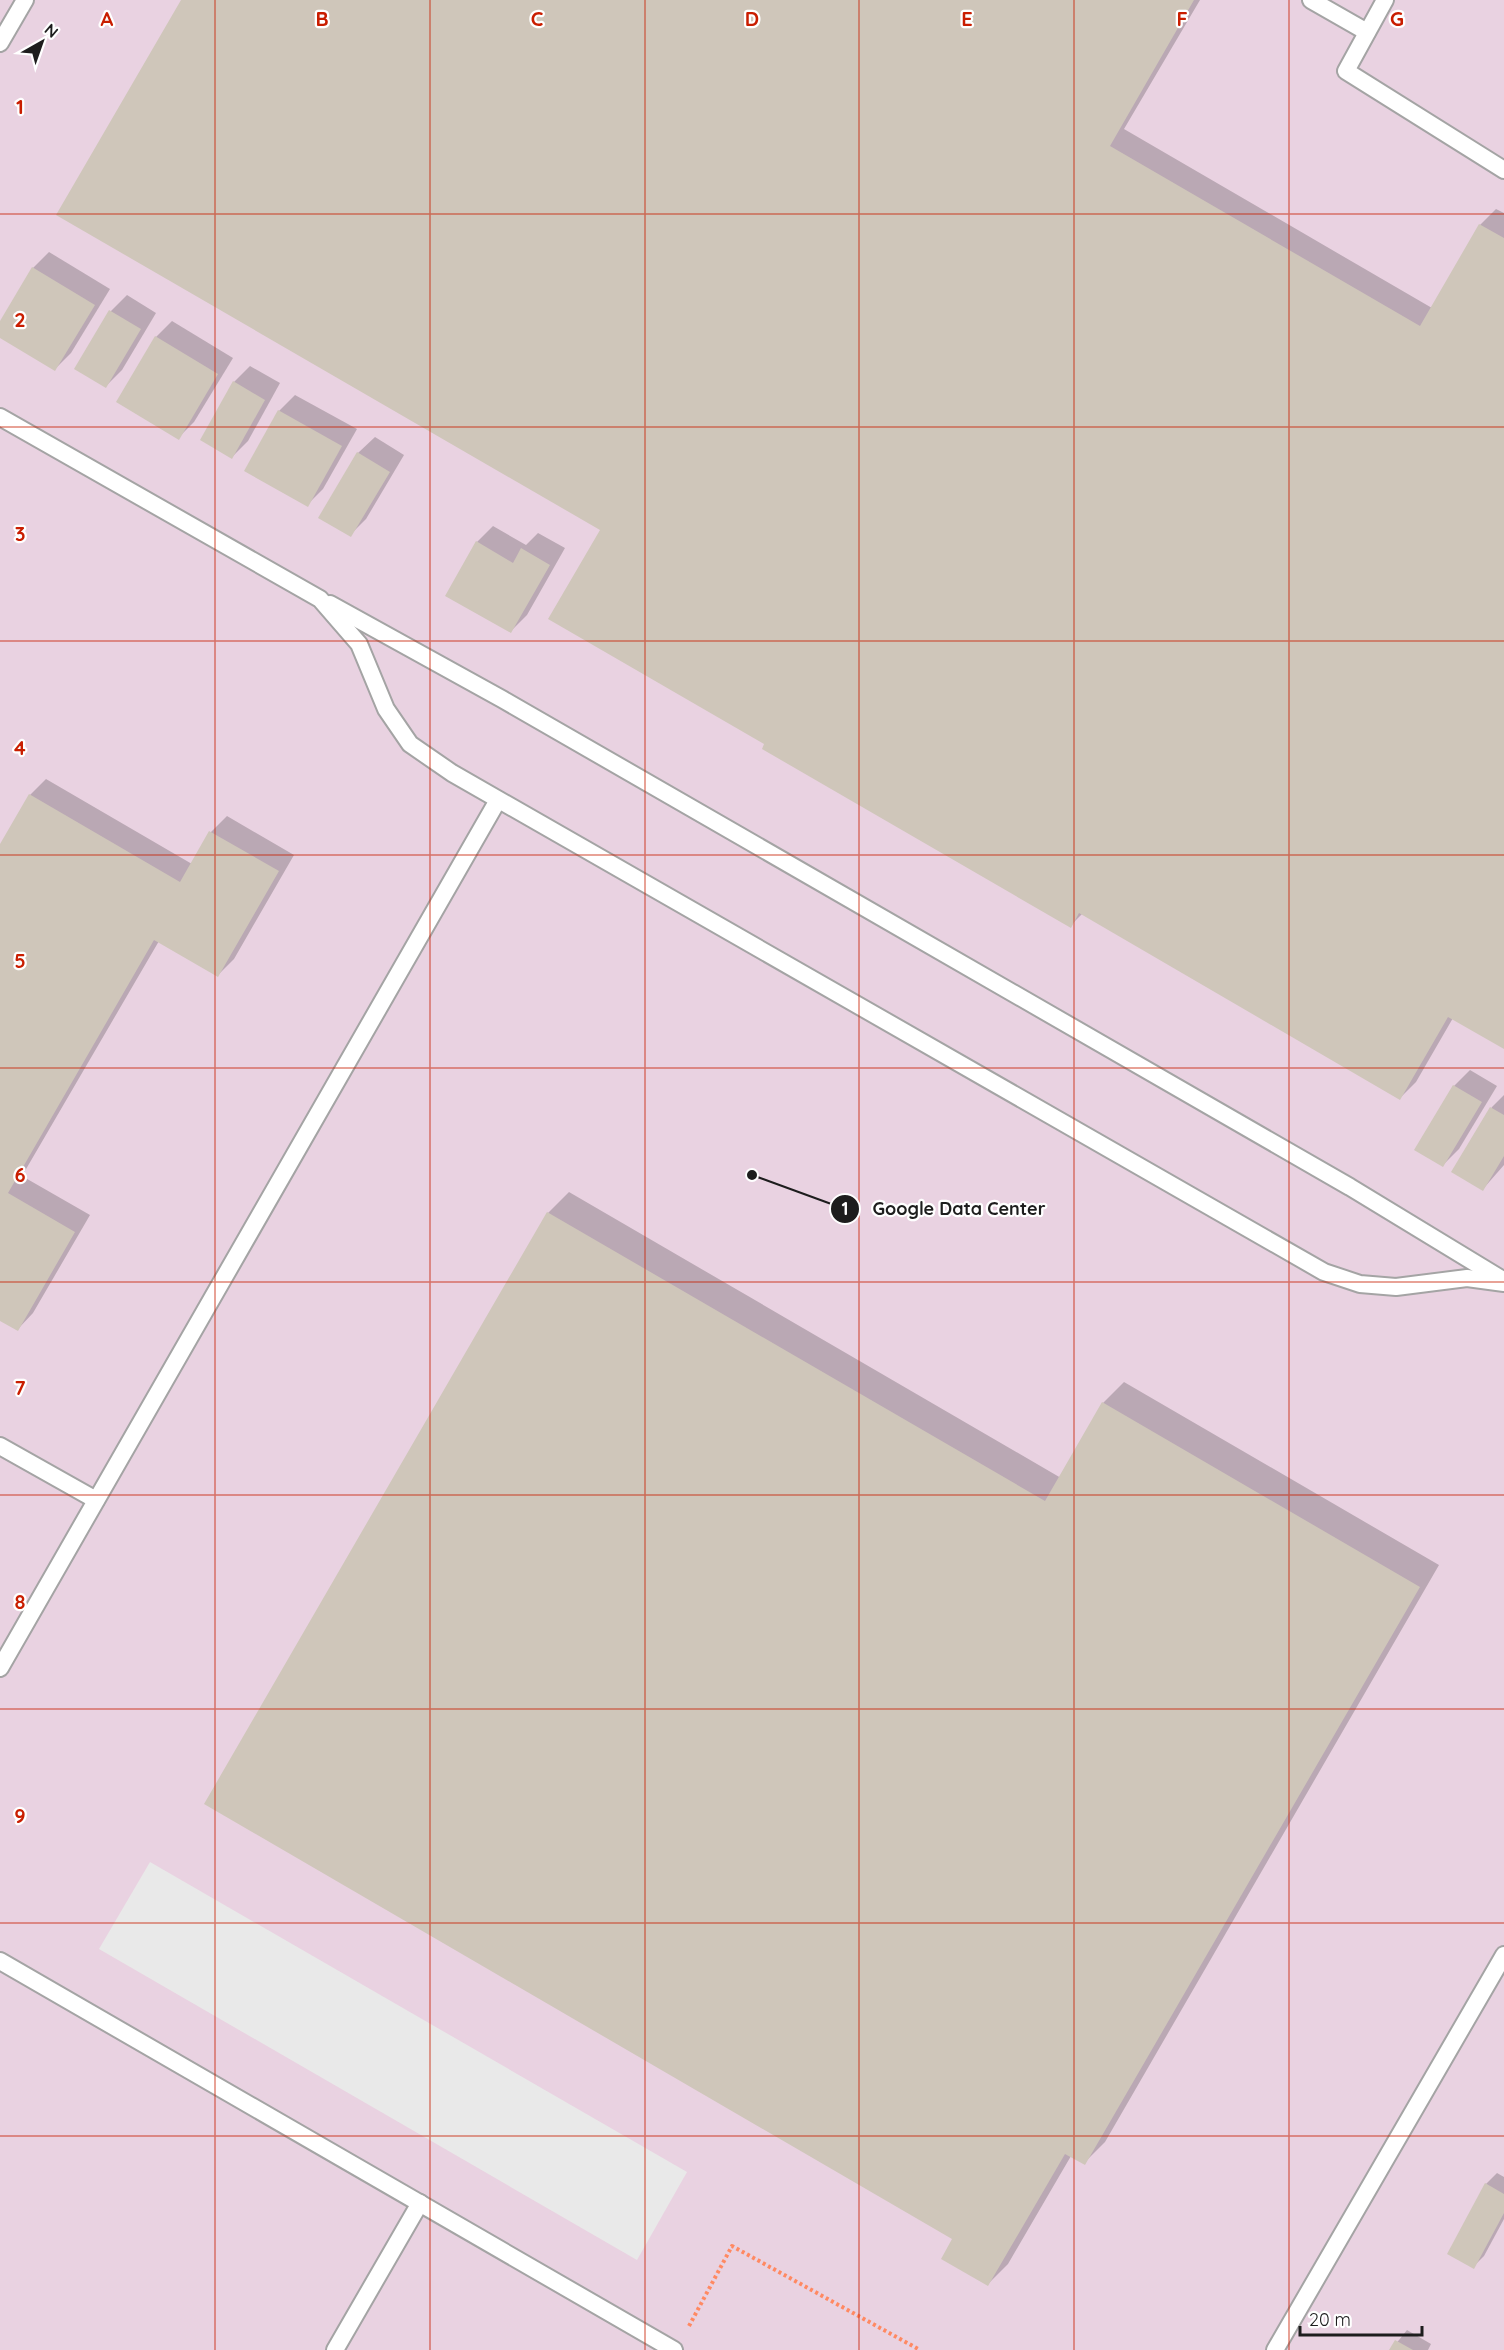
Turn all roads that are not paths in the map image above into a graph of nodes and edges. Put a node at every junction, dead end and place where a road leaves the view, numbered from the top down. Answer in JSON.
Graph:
{"nodes":[{"id":1,"x":25,"y":0,"type":"edge"},
{"id":2,"x":1311,"y":0,"type":"edge"},
{"id":3,"x":1385,"y":0,"type":"edge"},
{"id":4,"x":1367,"y":32,"type":"junction"},
{"id":5,"x":0,"y":43,"type":"edge"},
{"id":6,"x":1504,"y":170,"type":"edge"},
{"id":7,"x":0,"y":417,"type":"edge"},
{"id":8,"x":320,"y":598,"type":"junction"},
{"id":9,"x":498,"y":800,"type":"junction"},
{"id":10,"x":1504,"y":1282,"type":"edge"},
{"id":11,"x":0,"y":1446,"type":"edge"},
{"id":12,"x":96,"y":1500,"type":"junction"},
{"id":13,"x":0,"y":1668,"type":"edge"},
{"id":14,"x":1504,"y":1955,"type":"edge"},
{"id":15,"x":0,"y":1961,"type":"edge"},
{"id":16,"x":420,"y":2204,"type":"junction"},
{"id":17,"x":335,"y":2350,"type":"edge"},
{"id":18,"x":674,"y":2350,"type":"edge"},
{"id":19,"x":1275,"y":2350,"type":"edge"}],
"edges":[{"from":1,"to":5,"type":"lane"},
{"from":2,"to":4,"type":"lane"},
{"from":3,"to":4,"type":"lane"},
{"from":4,"to":6,"type":"lane"},
{"from":7,"to":8,"type":"lane"},
{"from":8,"to":9,"type":"lane"},
{"from":8,"to":10,"type":"lane"},
{"from":9,"to":10,"type":"lane"},
{"from":9,"to":12,"type":"lane"},
{"from":11,"to":12,"type":"lane"},
{"from":12,"to":13,"type":"lane"},
{"from":14,"to":19,"type":"lane"},
{"from":15,"to":16,"type":"lane"},
{"from":16,"to":17,"type":"lane"},
{"from":16,"to":18,"type":"lane"}]}
